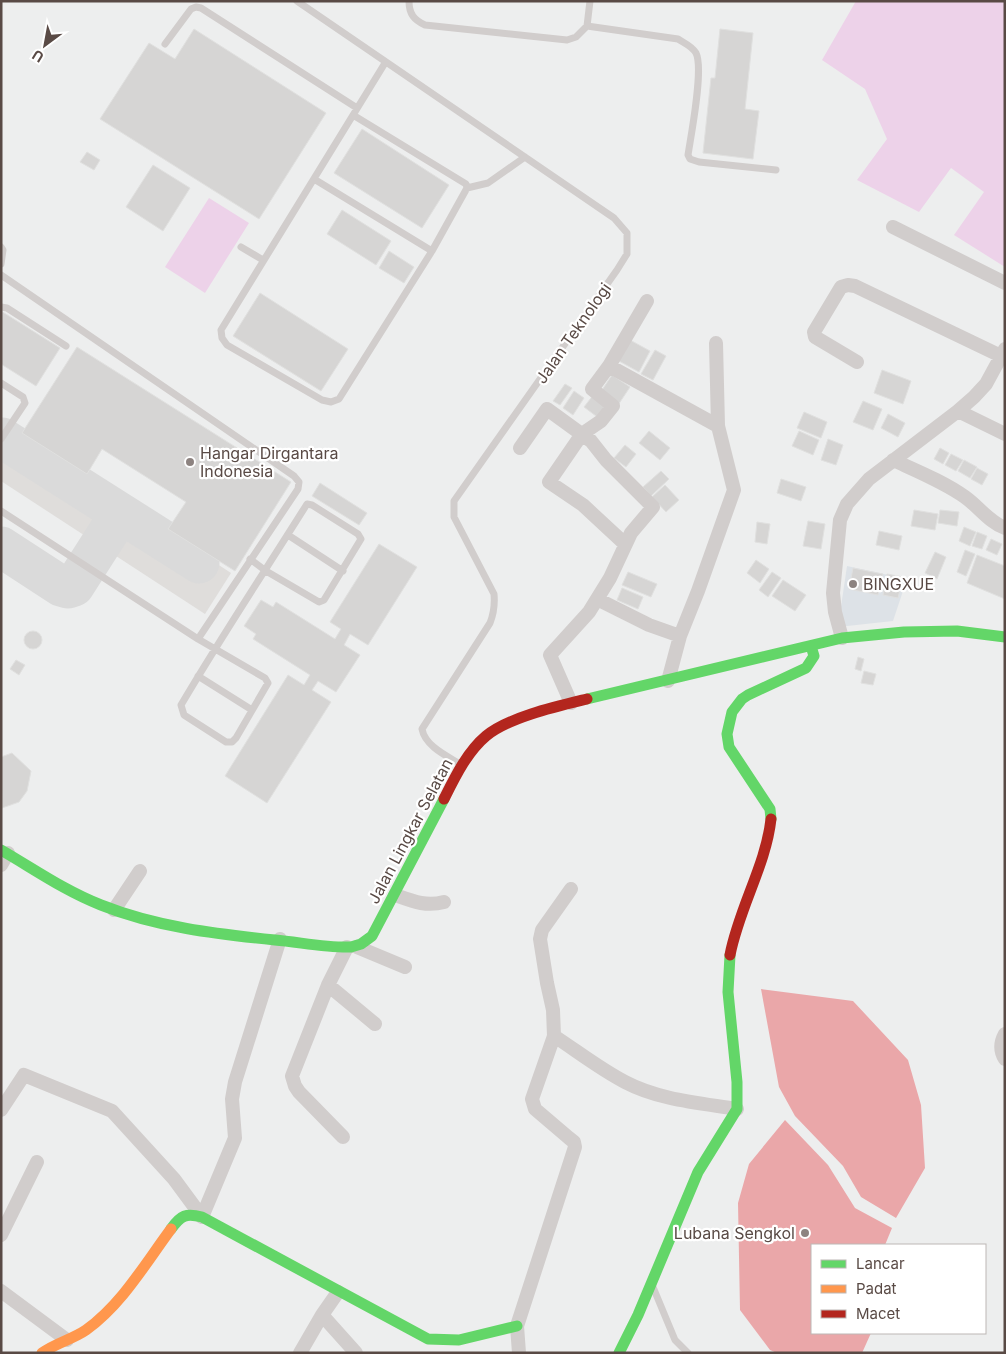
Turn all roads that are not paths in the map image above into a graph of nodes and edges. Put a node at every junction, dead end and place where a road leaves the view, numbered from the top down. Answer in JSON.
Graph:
{"nodes":[{"id":1,"x":297,"y":1,"type":"edge"},
{"id":2,"x":409,"y":1,"type":"edge"},
{"id":3,"x":590,"y":1,"type":"edge"},
{"id":4,"x":587,"y":26,"type":"junction"},
{"id":5,"x":165,"y":44,"type":"dead end"},
{"id":6,"x":385,"y":63,"type":"junction"},
{"id":7,"x":357,"y":108,"type":"junction"},
{"id":8,"x":353,"y":116,"type":"junction"},
{"id":9,"x":525,"y":157,"type":"junction"},
{"id":10,"x":776,"y":170,"type":"dead end"},
{"id":11,"x":314,"y":179,"type":"junction"},
{"id":12,"x":467,"y":188,"type":"junction"},
{"id":13,"x":893,"y":227,"type":"dead end"},
{"id":14,"x":1,"y":247,"type":"edge"},
{"id":15,"x":241,"y":247,"type":"dead end"},
{"id":16,"x":432,"y":251,"type":"junction"},
{"id":17,"x":263,"y":260,"type":"junction"},
{"id":18,"x":1,"y":264,"type":"edge"},
{"id":19,"x":1,"y":276,"type":"edge"},
{"id":20,"x":1005,"y":282,"type":"edge"},
{"id":21,"x":647,"y":301,"type":"dead end"},
{"id":22,"x":1,"y":307,"type":"edge"},
{"id":23,"x":716,"y":343,"type":"dead end"},
{"id":24,"x":66,"y":346,"type":"dead end"},
{"id":25,"x":1003,"y":353,"type":"edge"},
{"id":26,"x":857,"y":362,"type":"dead end"},
{"id":27,"x":609,"y":366,"type":"junction"},
{"id":28,"x":1,"y":383,"type":"edge"},
{"id":29,"x":958,"y":411,"type":"junction"},
{"id":30,"x":718,"y":426,"type":"junction"},
{"id":31,"x":582,"y":434,"type":"junction"},
{"id":32,"x":1005,"y":434,"type":"edge"},
{"id":33,"x":2,"y":438,"type":"edge"},
{"id":34,"x":520,"y":448,"type":"dead end"},
{"id":35,"x":893,"y":460,"type":"junction"},
{"id":36,"x":1,"y":511,"type":"edge"},
{"id":37,"x":1005,"y":528,"type":"edge"},
{"id":38,"x":288,"y":535,"type":"junction"},
{"id":39,"x":625,"y":544,"type":"junction"},
{"id":40,"x":250,"y":559,"type":"junction"},
{"id":41,"x":266,"y":570,"type":"junction"},
{"id":42,"x":343,"y":571,"type":"junction"},
{"id":43,"x":598,"y":599,"type":"junction"},
{"id":44,"x":680,"y":636,"type":"junction"},
{"id":45,"x":1005,"y":637,"type":"edge"},
{"id":46,"x":842,"y":638,"type":"junction"},
{"id":47,"x":198,"y":639,"type":"junction"},
{"id":48,"x":811,"y":646,"type":"junction"},
{"id":49,"x":215,"y":649,"type":"junction"},
{"id":50,"x":198,"y":676,"type":"junction"},
{"id":51,"x":668,"y":681,"type":"junction"},
{"id":52,"x":571,"y":703,"type":"junction"},
{"id":53,"x":252,"y":710,"type":"junction"},
{"id":54,"x":462,"y":765,"type":"junction"},
{"id":55,"x":3,"y":856,"type":"edge"},
{"id":56,"x":140,"y":871,"type":"dead end"},
{"id":57,"x":571,"y":889,"type":"dead end"},
{"id":58,"x":395,"y":895,"type":"junction"},
{"id":59,"x":444,"y":902,"type":"dead end"},
{"id":60,"x":114,"y":910,"type":"junction"},
{"id":61,"x":280,"y":939,"type":"junction"},
{"id":62,"x":352,"y":947,"type":"junction"},
{"id":63,"x":405,"y":967,"type":"dead end"},
{"id":64,"x":328,"y":985,"type":"junction"},
{"id":65,"x":375,"y":1024,"type":"dead end"},
{"id":66,"x":1005,"y":1034,"type":"edge"},
{"id":67,"x":554,"y":1036,"type":"junction"},
{"id":68,"x":1005,"y":1060,"type":"edge"},
{"id":69,"x":737,"y":1109,"type":"junction"},
{"id":70,"x":1,"y":1110,"type":"edge"},
{"id":71,"x":342,"y":1137,"type":"dead end"},
{"id":72,"x":36,"y":1162,"type":"dead end"},
{"id":73,"x":202,"y":1217,"type":"junction"},
{"id":74,"x":1,"y":1235,"type":"edge"},
{"id":75,"x":651,"y":1282,"type":"junction"},
{"id":76,"x":1,"y":1291,"type":"edge"},
{"id":77,"x":338,"y":1292,"type":"junction"},
{"id":78,"x":322,"y":1315,"type":"junction"},
{"id":79,"x":517,"y":1326,"type":"junction"},
{"id":80,"x":67,"y":1340,"type":"junction"},
{"id":81,"x":42,"y":1353,"type":"edge"},
{"id":82,"x":300,"y":1353,"type":"edge"},
{"id":83,"x":356,"y":1353,"type":"edge"},
{"id":84,"x":519,"y":1353,"type":"edge"},
{"id":85,"x":619,"y":1353,"type":"edge"},
{"id":86,"x":688,"y":1353,"type":"edge"}],
"edges":[{"from":1,"to":6,"type":"lane","name":"Jalan Teknologi"},
{"from":2,"to":4,"type":"lane"},
{"from":3,"to":4,"type":"lane"},
{"from":4,"to":10,"type":"lane"},
{"from":5,"to":7,"type":"lane"},
{"from":6,"to":7,"type":"lane"},
{"from":6,"to":9,"type":"lane","name":"Jalan Teknologi"},
{"from":7,"to":8,"type":"lane"},
{"from":8,"to":11,"type":"lane"},
{"from":8,"to":12,"type":"lane"},
{"from":9,"to":12,"type":"lane"},
{"from":9,"to":54,"type":"lane","name":"Jalan Teknologi"},
{"from":11,"to":16,"type":"lane"},
{"from":11,"to":17,"type":"lane"},
{"from":12,"to":16,"type":"lane"},
{"from":13,"to":20,"type":"street"},
{"from":14,"to":18,"type":"lane"},
{"from":15,"to":17,"type":"lane"},
{"from":16,"to":17,"type":"lane"},
{"from":19,"to":40,"type":"lane"},
{"from":21,"to":27,"type":"street"},
{"from":22,"to":24,"type":"lane"},
{"from":23,"to":30,"type":"street"},
{"from":25,"to":26,"type":"street"},
{"from":25,"to":29,"type":"street"},
{"from":27,"to":30,"type":"street"},
{"from":27,"to":31,"type":"street"},
{"from":28,"to":33,"type":"lane"},
{"from":29,"to":32,"type":"street"},
{"from":29,"to":35,"type":"street"},
{"from":30,"to":44,"type":"street"},
{"from":31,"to":34,"type":"street"},
{"from":31,"to":39,"type":"street"},
{"from":31,"to":39,"type":"street"},
{"from":35,"to":37,"type":"street"},
{"from":35,"to":46,"type":"street"},
{"from":36,"to":47,"type":"lane"},
{"from":38,"to":41,"type":"lane"},
{"from":38,"to":42,"type":"lane"},
{"from":38,"to":42,"type":"lane"},
{"from":39,"to":43,"type":"street"},
{"from":40,"to":41,"type":"lane"},
{"from":40,"to":47,"type":"lane"},
{"from":41,"to":42,"type":"lane"},
{"from":41,"to":49,"type":"lane"},
{"from":43,"to":44,"type":"street"},
{"from":43,"to":52,"type":"street"},
{"from":44,"to":51,"type":"street"},
{"from":45,"to":46,"type":"street","name":"Jalan Lingkar Selatan"},
{"from":46,"to":48,"type":"street","name":"Jalan Lingkar Selatan"},
{"from":47,"to":49,"type":"lane"},
{"from":48,"to":51,"type":"street","name":"Jalan Lingkar Selatan"},
{"from":48,"to":69,"type":"street"},
{"from":49,"to":50,"type":"lane"},
{"from":49,"to":53,"type":"lane"},
{"from":50,"to":53,"type":"lane"},
{"from":50,"to":53,"type":"lane"},
{"from":51,"to":52,"type":"street","name":"Jalan Lingkar Selatan"},
{"from":52,"to":54,"type":"street","name":"Jalan Lingkar Selatan"},
{"from":54,"to":58,"type":"street","name":"Jalan Lingkar Selatan"},
{"from":55,"to":60,"type":"street"},
{"from":56,"to":60,"type":"street"},
{"from":57,"to":67,"type":"street"},
{"from":58,"to":59,"type":"street"},
{"from":58,"to":62,"type":"street","name":"Jalan Lingkar Selatan"},
{"from":60,"to":61,"type":"street"},
{"from":61,"to":62,"type":"street"},
{"from":61,"to":73,"type":"street"},
{"from":62,"to":63,"type":"street"},
{"from":62,"to":64,"type":"street"},
{"from":64,"to":65,"type":"street"},
{"from":64,"to":71,"type":"street"},
{"from":66,"to":68,"type":"street"},
{"from":67,"to":69,"type":"street"},
{"from":67,"to":79,"type":"street"},
{"from":69,"to":75,"type":"street"},
{"from":70,"to":73,"type":"street"},
{"from":72,"to":74,"type":"street"},
{"from":73,"to":77,"type":"street"},
{"from":73,"to":80,"type":"street"},
{"from":75,"to":85,"type":"street"},
{"from":75,"to":86,"type":"lane"},
{"from":76,"to":80,"type":"street"},
{"from":77,"to":78,"type":"street"},
{"from":77,"to":79,"type":"street"},
{"from":78,"to":82,"type":"street"},
{"from":78,"to":83,"type":"street"},
{"from":79,"to":84,"type":"street"},
{"from":80,"to":81,"type":"street"}]}
